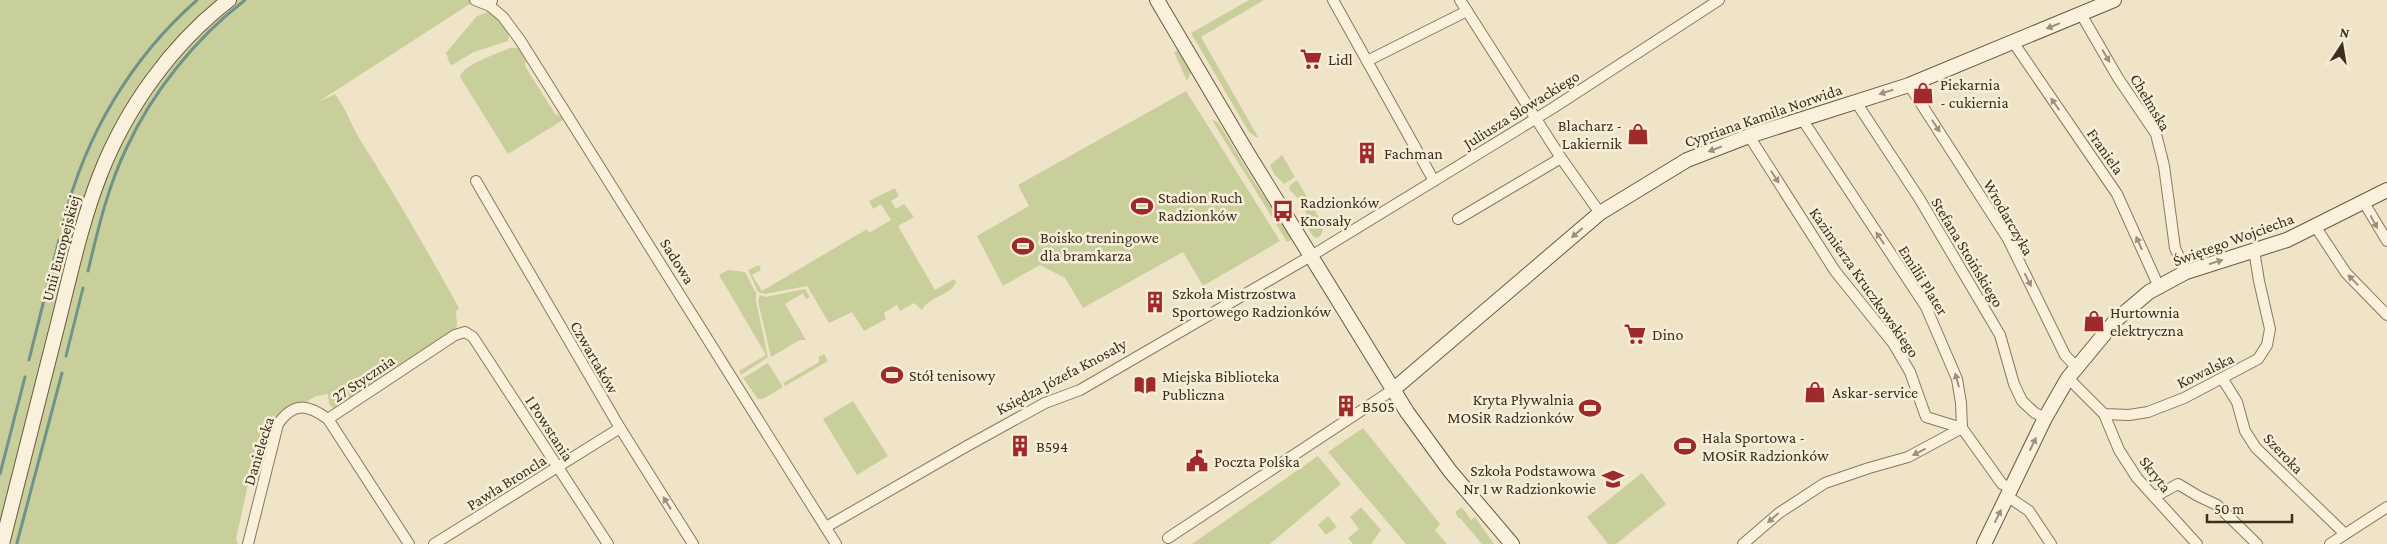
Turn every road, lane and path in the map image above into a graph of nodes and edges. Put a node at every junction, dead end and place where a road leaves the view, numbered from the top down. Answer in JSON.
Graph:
{"nodes":[{"id":1,"x":229,"y":0,"type":"edge"},
{"id":2,"x":475,"y":0,"type":"edge"},
{"id":3,"x":1157,"y":0,"type":"edge"},
{"id":4,"x":1333,"y":0,"type":"edge"},
{"id":5,"x":1460,"y":0,"type":"edge"},
{"id":6,"x":1719,"y":0,"type":"edge"},
{"id":7,"x":2114,"y":0,"type":"edge"},
{"id":8,"x":491,"y":3,"type":"edge"},
{"id":9,"x":1467,"y":11,"type":"junction"},
{"id":10,"x":2082,"y":14,"type":"junction"},
{"id":11,"x":2013,"y":42,"type":"junction"},
{"id":12,"x":1367,"y":61,"type":"junction"},
{"id":13,"x":1909,"y":85,"type":"junction"},
{"id":14,"x":1856,"y":102,"type":"junction"},
{"id":15,"x":1536,"y":118,"type":"junction"},
{"id":16,"x":1802,"y":119,"type":"junction"},
{"id":17,"x":1749,"y":136,"type":"junction"},
{"id":18,"x":1560,"y":158,"type":"junction"},
{"id":19,"x":476,"y":181,"type":"dead end"},
{"id":20,"x":1434,"y":181,"type":"junction"},
{"id":21,"x":2387,"y":190,"type":"edge"},
{"id":22,"x":2363,"y":201,"type":"junction"},
{"id":23,"x":1600,"y":213,"type":"junction"},
{"id":24,"x":1458,"y":220,"type":"dead end"},
{"id":25,"x":2315,"y":226,"type":"junction"},
{"id":26,"x":2387,"y":241,"type":"edge"},
{"id":27,"x":2254,"y":250,"type":"junction"},
{"id":28,"x":1311,"y":255,"type":"junction"},
{"id":29,"x":2186,"y":272,"type":"junction"},
{"id":30,"x":2159,"y":287,"type":"junction"},
{"id":31,"x":2387,"y":315,"type":"edge"},
{"id":32,"x":465,"y":332,"type":"joint"},
{"id":33,"x":2076,"y":367,"type":"junction"},
{"id":34,"x":2068,"y":378,"type":"junction"},
{"id":35,"x":2222,"y":378,"type":"junction"},
{"id":36,"x":1394,"y":389,"type":"junction"},
{"id":37,"x":2104,"y":414,"type":"junction"},
{"id":38,"x":2046,"y":418,"type":"junction"},
{"id":39,"x":328,"y":420,"type":"junction"},
{"id":40,"x":620,"y":428,"type":"junction"},
{"id":41,"x":1962,"y":428,"type":"junction"},
{"id":42,"x":558,"y":468,"type":"junction"},
{"id":43,"x":2009,"y":492,"type":"junction"},
{"id":44,"x":2154,"y":497,"type":"junction"},
{"id":45,"x":2387,"y":507,"type":"edge"},
{"id":46,"x":826,"y":527,"type":"junction"},
{"id":47,"x":2345,"y":534,"type":"junction"},
{"id":48,"x":1168,"y":538,"type":"dead end"},
{"id":49,"x":2,"y":544,"type":"edge"},
{"id":50,"x":248,"y":544,"type":"edge"},
{"id":51,"x":409,"y":544,"type":"edge"},
{"id":52,"x":434,"y":544,"type":"edge"},
{"id":53,"x":608,"y":544,"type":"edge"},
{"id":54,"x":693,"y":544,"type":"edge"},
{"id":55,"x":836,"y":544,"type":"edge"},
{"id":56,"x":1512,"y":544,"type":"edge"},
{"id":57,"x":1743,"y":544,"type":"edge"},
{"id":58,"x":1984,"y":544,"type":"edge"},
{"id":59,"x":2051,"y":544,"type":"edge"},
{"id":60,"x":2197,"y":544,"type":"edge"},
{"id":61,"x":2257,"y":544,"type":"edge"},
{"id":62,"x":2330,"y":544,"type":"edge"}],
"edges":[{"from":1,"to":49,"type":"street","name":"Unii Europejskiej"},
{"from":2,"to":8,"type":"street"},
{"from":3,"to":28,"type":"street"},
{"from":4,"to":12,"type":"street"},
{"from":5,"to":9,"type":"street"},
{"from":6,"to":15,"type":"street","name":"Juliusza Słowackiego"},
{"from":7,"to":10,"type":"street","name":"Cypriana Kamila Norwida"},
{"from":8,"to":46,"type":"street","name":"Sadowa"},
{"from":9,"to":12,"type":"street"},
{"from":9,"to":15,"type":"street"},
{"from":10,"to":11,"type":"street","name":"Cypriana Kamila Norwida","one_way":true},
{"from":10,"to":29,"type":"street","name":"Chełmska","one_way":true},
{"from":11,"to":13,"type":"street","name":"Cypriana Kamila Norwida"},
{"from":30,"to":11,"type":"street","name":"Franiela","one_way":true},
{"from":12,"to":20,"type":"street"},
{"from":13,"to":14,"type":"street","name":"Cypriana Kamila Norwida","one_way":true},
{"from":13,"to":33,"type":"street","name":"Wrodarczyka","one_way":true},
{"from":14,"to":16,"type":"street","name":"Cypriana Kamila Norwida"},
{"from":14,"to":38,"type":"street","name":"Stefana Stoińskiego"},
{"from":15,"to":18,"type":"street"},
{"from":15,"to":20,"type":"street","name":"Juliusza Słowackiego"},
{"from":16,"to":17,"type":"street","name":"Cypriana Kamila Norwida"},
{"from":41,"to":16,"type":"street","name":"Emilii Plater","one_way":true},
{"from":17,"to":23,"type":"street","name":"Cypriana Kamila Norwida","one_way":true},
{"from":17,"to":41,"type":"street","name":"Kazimierza Kruczkowskiego","one_way":true},
{"from":18,"to":23,"type":"street"},
{"from":18,"to":24,"type":"street"},
{"from":19,"to":40,"type":"street","name":"Czwartaków"},
{"from":20,"to":28,"type":"street","name":"Juliusza Słowackiego"},
{"from":21,"to":22,"type":"street","name":"Świętego Wojciecha"},
{"from":22,"to":25,"type":"street","name":"Świętego Wojciecha"},
{"from":22,"to":26,"type":"street","one_way":true},
{"from":23,"to":36,"type":"street","name":"Cypriana Kamila Norwida","one_way":true},
{"from":25,"to":27,"type":"street","name":"Świętego Wojciecha"},
{"from":31,"to":25,"type":"street","one_way":true},
{"from":29,"to":27,"type":"street","name":"Świętego Wojciecha","one_way":true},
{"from":27,"to":35,"type":"street","name":"Kowalska"},
{"from":28,"to":36,"type":"street"},
{"from":28,"to":46,"type":"street","name":"Księdza Józefa Knosały"},
{"from":29,"to":30,"type":"street","name":"Świętego Wojciecha"},
{"from":30,"to":33,"type":"street","name":"Świętego Wojciecha"},
{"from":32,"to":39,"type":"street","name":"27 Stycznia"},
{"from":32,"to":42,"type":"street","name":"I Powstania"},
{"from":33,"to":34,"type":"street","name":"Świętego Wojciecha"},
{"from":34,"to":37,"type":"street"},
{"from":34,"to":38,"type":"street","name":"Świętego Wojciecha"},
{"from":35,"to":37,"type":"street","name":"Kowalska"},
{"from":35,"to":47,"type":"street","name":"Szeroka"},
{"from":36,"to":48,"type":"street"},
{"from":36,"to":56,"type":"street"},
{"from":37,"to":44,"type":"street","name":"Skryta"},
{"from":43,"to":38,"type":"street","name":"Świętego Wojciecha","one_way":true},
{"from":39,"to":50,"type":"street","name":"Danielecka"},
{"from":39,"to":51,"type":"street","name":"27 Stycznia"},
{"from":40,"to":42,"type":"street","name":"Pawła Broncla"},
{"from":54,"to":40,"type":"street","name":"Czwartaków","one_way":true},
{"from":41,"to":43,"type":"street"},
{"from":41,"to":57,"type":"street","one_way":true},
{"from":42,"to":52,"type":"street","name":"Pawła Broncla"},
{"from":42,"to":53,"type":"street","name":"I Powstania"},
{"from":58,"to":43,"type":"street","name":"Świętego Wojciecha","one_way":true},
{"from":43,"to":59,"type":"street"},
{"from":44,"to":60,"type":"street","name":"Skryta"},
{"from":44,"to":61,"type":"street"},
{"from":45,"to":47,"type":"street"},
{"from":46,"to":55,"type":"street","name":"Sadowa"},
{"from":47,"to":62,"type":"street"}]}
